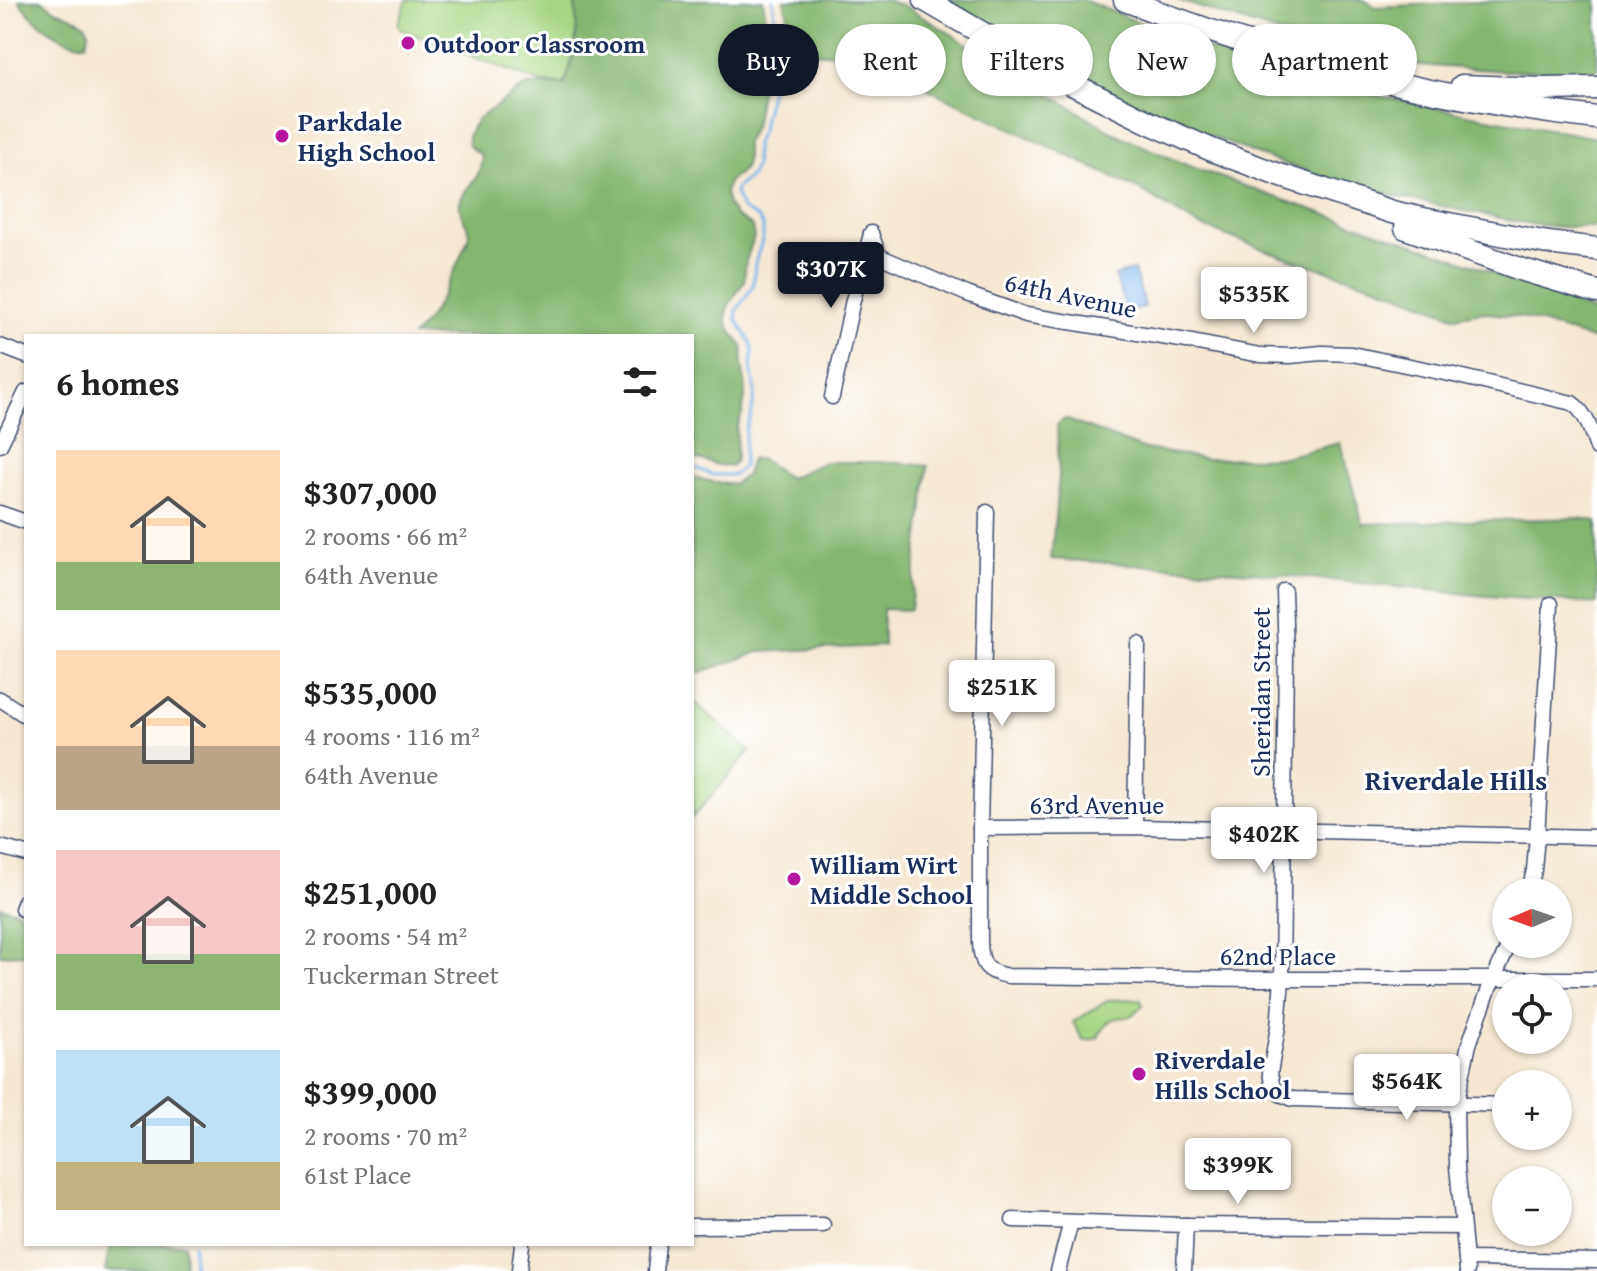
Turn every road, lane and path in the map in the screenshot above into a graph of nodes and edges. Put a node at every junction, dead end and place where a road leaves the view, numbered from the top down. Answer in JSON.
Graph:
{"nodes":[{"id":1,"x":925,"y":0,"type":"edge"},
{"id":2,"x":1125,"y":0,"type":"edge"},
{"id":3,"x":1232,"y":38,"type":"edge"},
{"id":4,"x":1417,"y":80,"type":"edge"},
{"id":5,"x":1417,"y":87,"type":"edge"},
{"id":6,"x":1597,"y":88,"type":"edge"},
{"id":7,"x":1597,"y":118,"type":"edge"},
{"id":8,"x":1276,"y":174,"type":"junction"},
{"id":9,"x":1597,"y":249,"type":"edge"},
{"id":10,"x":1597,"y":292,"type":"edge"},
{"id":11,"x":0,"y":346,"type":"edge"},
{"id":12,"x":24,"y":355,"type":"edge"},
{"id":13,"x":24,"y":396,"type":"edge"},
{"id":14,"x":832,"y":397,"type":"dead end"},
{"id":15,"x":1596,"y":442,"type":"edge"},
{"id":16,"x":0,"y":445,"type":"edge"},
{"id":17,"x":987,"y":512,"type":"dead end"},
{"id":18,"x":0,"y":513,"type":"edge"},
{"id":19,"x":24,"y":521,"type":"edge"},
{"id":20,"x":1284,"y":591,"type":"dead end"},
{"id":21,"x":1551,"y":604,"type":"dead end"},
{"id":22,"x":1138,"y":644,"type":"dead end"},
{"id":23,"x":0,"y":699,"type":"edge"},
{"id":24,"x":24,"y":715,"type":"edge"},
{"id":25,"x":1135,"y":827,"type":"junction"},
{"id":26,"x":980,"y":828,"type":"junction"},
{"id":27,"x":1283,"y":831,"type":"junction"},
{"id":28,"x":1537,"y":836,"type":"junction"},
{"id":29,"x":1597,"y":837,"type":"edge"},
{"id":30,"x":0,"y":847,"type":"edge"},
{"id":31,"x":24,"y":853,"type":"edge"},
{"id":32,"x":1532,"y":878,"type":"edge"},
{"id":33,"x":1282,"y":979,"type":"junction"},
{"id":34,"x":1492,"y":979,"type":"edge"},
{"id":35,"x":1572,"y":979,"type":"edge"},
{"id":36,"x":1597,"y":979,"type":"edge"},
{"id":37,"x":1492,"y":984,"type":"edge"},
{"id":38,"x":1456,"y":1104,"type":"junction"},
{"id":39,"x":1492,"y":1105,"type":"edge"},
{"id":40,"x":1013,"y":1220,"type":"dead end"},
{"id":41,"x":1071,"y":1222,"type":"junction"},
{"id":42,"x":823,"y":1225,"type":"dead end"},
{"id":43,"x":1186,"y":1225,"type":"junction"},
{"id":44,"x":694,"y":1226,"type":"edge"},
{"id":45,"x":1462,"y":1227,"type":"junction"},
{"id":46,"x":522,"y":1246,"type":"edge"},
{"id":47,"x":658,"y":1246,"type":"edge"},
{"id":48,"x":1597,"y":1261,"type":"edge"},
{"id":49,"x":1466,"y":1265,"type":"edge"},
{"id":50,"x":519,"y":1271,"type":"edge"},
{"id":51,"x":655,"y":1271,"type":"edge"},
{"id":52,"x":1058,"y":1271,"type":"edge"},
{"id":53,"x":1184,"y":1271,"type":"edge"}],
"edges":[{"from":1,"to":8,"type":"highway"},
{"from":2,"to":3,"type":"highway"},
{"from":4,"to":6,"type":"highway"},
{"from":5,"to":7,"type":"highway"},
{"from":8,"to":9,"type":"highway"},
{"from":8,"to":10,"type":"highway"},
{"from":11,"to":12,"type":"street"},
{"from":13,"to":16,"type":"street"},
{"from":14,"to":15,"type":"street","name":"64th Avenue"},
{"from":17,"to":26,"type":"street"},
{"from":18,"to":19,"type":"street"},
{"from":20,"to":27,"type":"street","name":"Sheridan Street"},
{"from":21,"to":28,"type":"street"},
{"from":22,"to":25,"type":"street"},
{"from":23,"to":24,"type":"street"},
{"from":25,"to":26,"type":"street","name":"63rd Avenue"},
{"from":25,"to":27,"type":"street","name":"63rd Avenue"},
{"from":26,"to":33,"type":"street","name":"62nd Place"},
{"from":27,"to":28,"type":"street","name":"63rd Avenue"},
{"from":27,"to":33,"type":"street","name":"Sheridan Street"},
{"from":28,"to":29,"type":"street","name":"63rd Avenue"},
{"from":28,"to":32,"type":"street"},
{"from":30,"to":31,"type":"street"},
{"from":33,"to":34,"type":"street","name":"62nd Place"},
{"from":33,"to":38,"type":"street","name":"Sheridan Street"},
{"from":35,"to":36,"type":"street","name":"62nd Place"},
{"from":37,"to":38,"type":"street"},
{"from":38,"to":39,"type":"street","name":"Sheridan Street"},
{"from":38,"to":45,"type":"street"},
{"from":40,"to":41,"type":"street"},
{"from":41,"to":43,"type":"street"},
{"from":41,"to":52,"type":"street"},
{"from":42,"to":44,"type":"street"},
{"from":43,"to":45,"type":"street"},
{"from":43,"to":53,"type":"street"},
{"from":45,"to":49,"type":"street"},
{"from":46,"to":50,"type":"street"},
{"from":47,"to":51,"type":"street"},
{"from":48,"to":49,"type":"street"}]}
